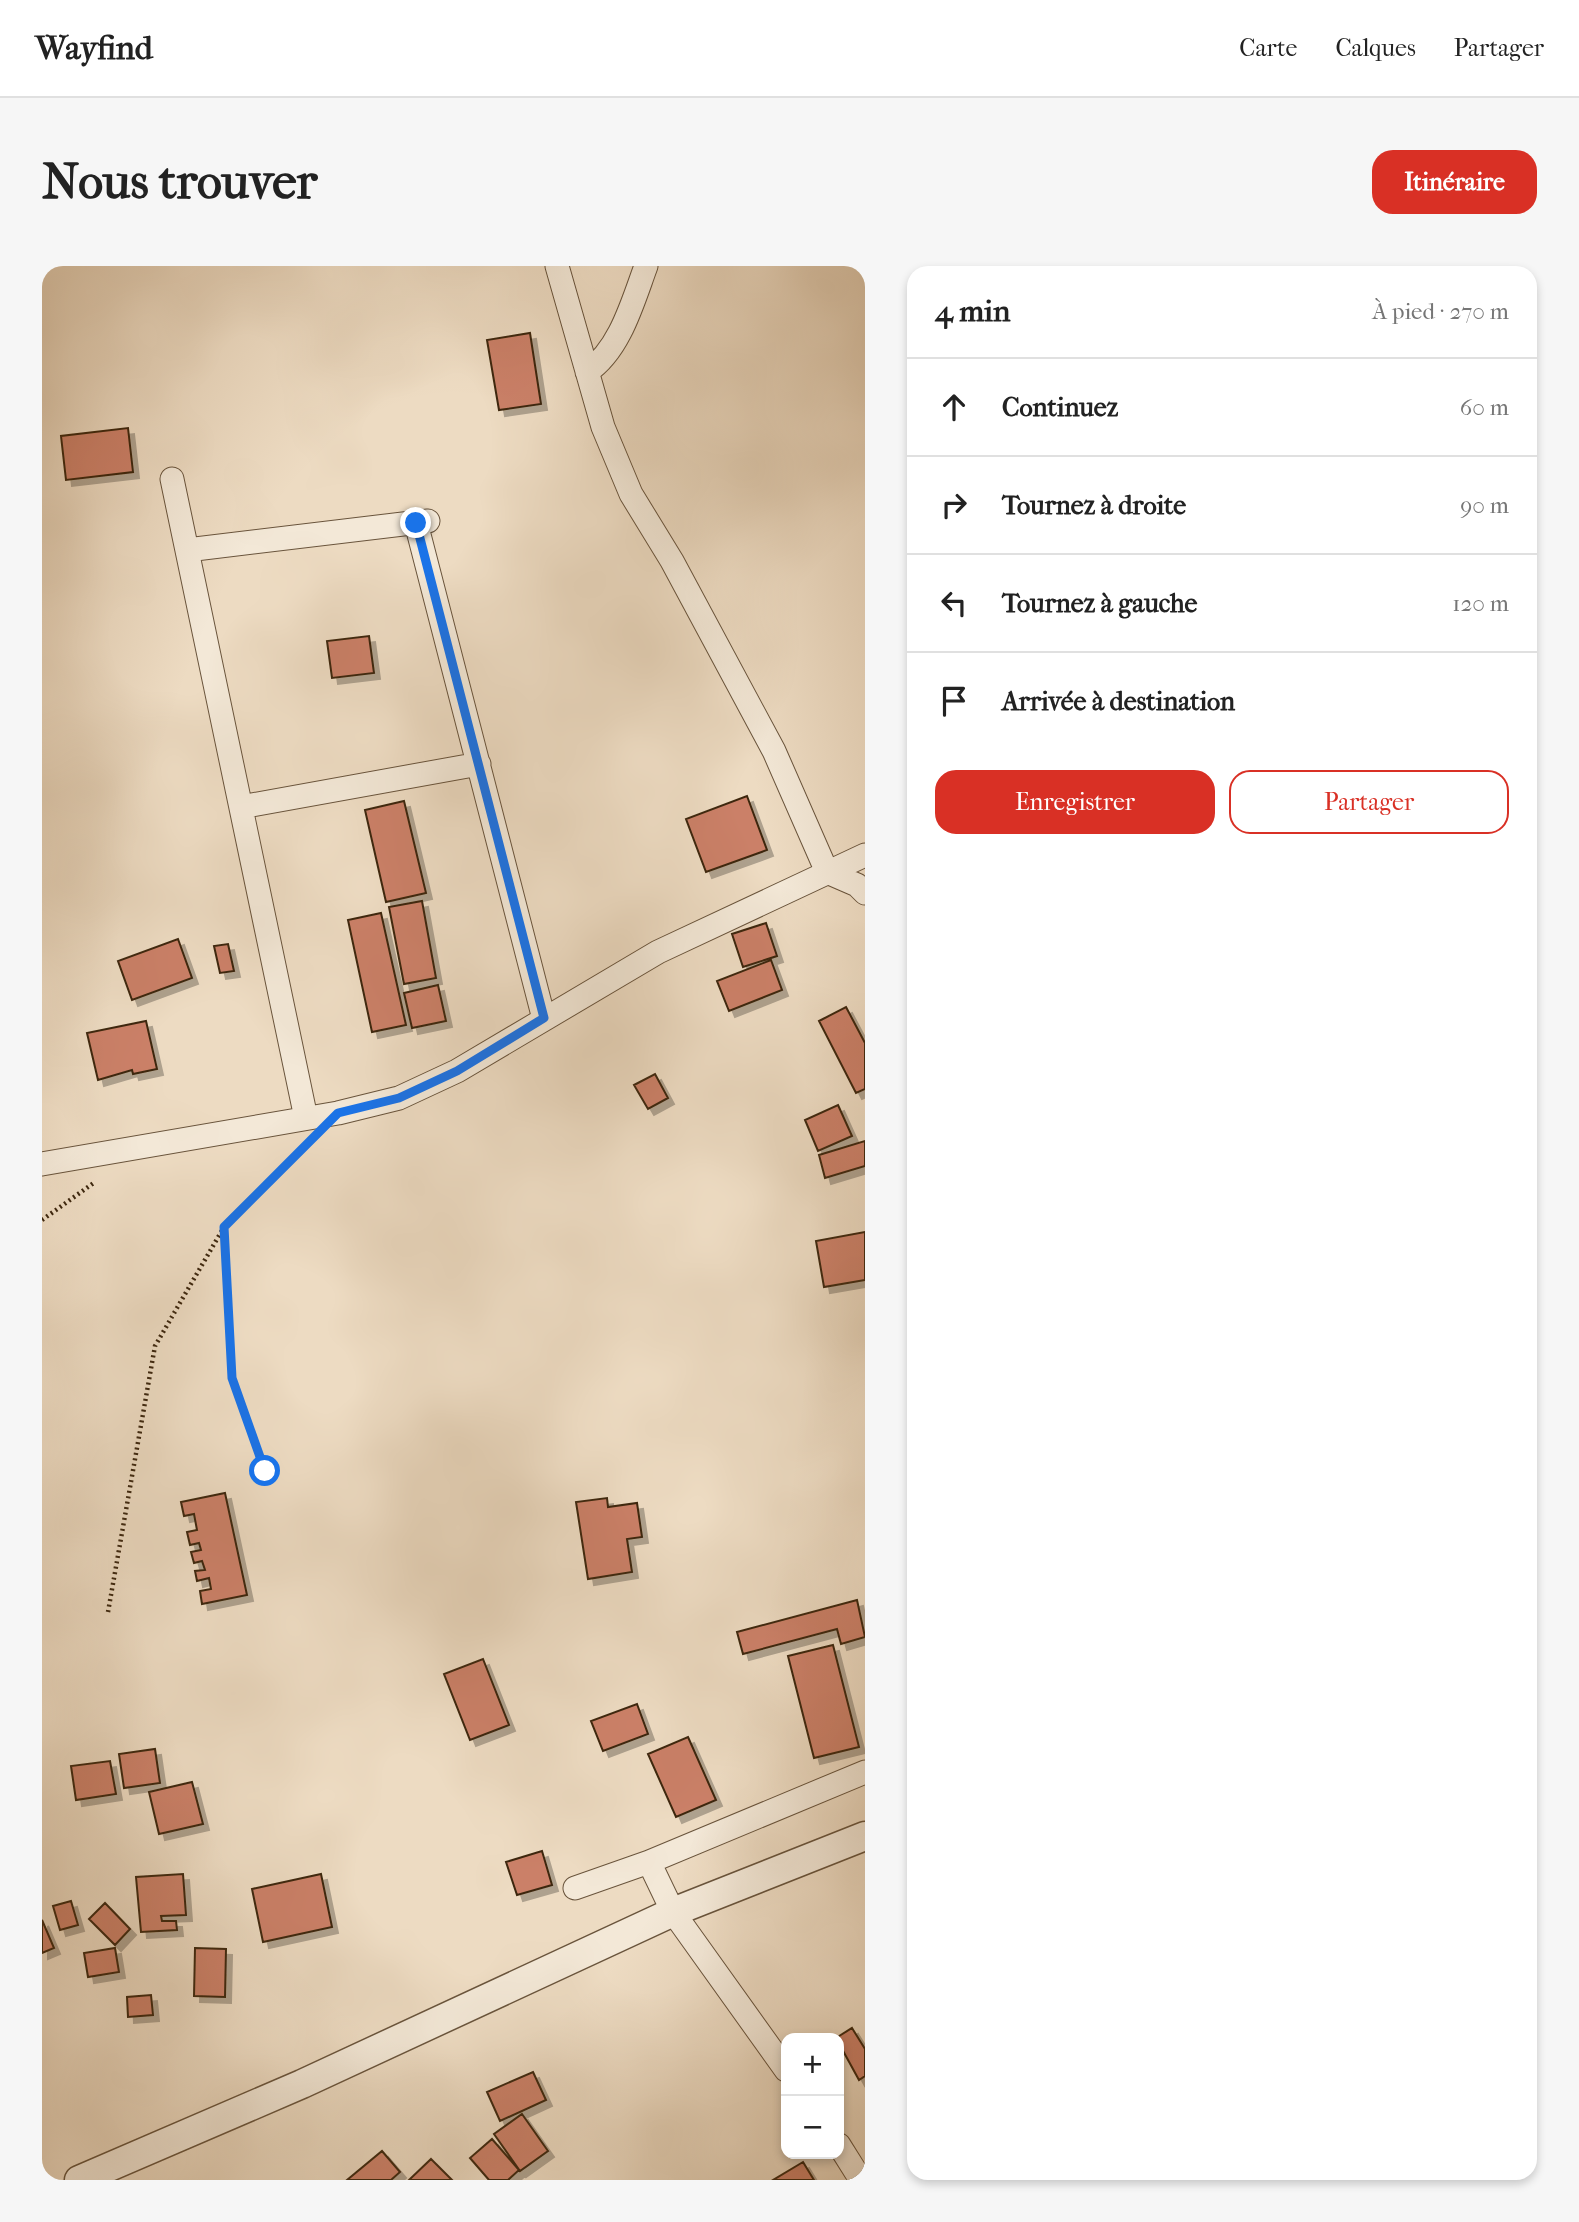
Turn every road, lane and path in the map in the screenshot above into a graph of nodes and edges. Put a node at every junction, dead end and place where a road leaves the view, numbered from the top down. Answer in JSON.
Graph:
{"nodes":[{"id":1,"x":557,"y":266,"type":"edge"},
{"id":2,"x":646,"y":266,"type":"edge"},
{"id":3,"x":587,"y":372,"type":"junction"},
{"id":4,"x":172,"y":479,"type":"dead end"},
{"id":5,"x":187,"y":550,"type":"junction"},
{"id":6,"x":479,"y":764,"type":"junction"},
{"id":7,"x":241,"y":807,"type":"junction"},
{"id":8,"x":865,"y":855,"type":"edge"},
{"id":9,"x":827,"y":872,"type":"junction"},
{"id":10,"x":865,"y":893,"type":"edge"},
{"id":11,"x":544,"y":1018,"type":"junction"},
{"id":12,"x":338,"y":1113,"type":"junction"},
{"id":13,"x":306,"y":1118,"type":"junction"},
{"id":14,"x":42,"y":1164,"type":"edge"},
{"id":15,"x":224,"y":1227,"type":"junction"},
{"id":16,"x":265,"y":1471,"type":"dead end"},
{"id":17,"x":108,"y":1612,"type":"dead end"},
{"id":18,"x":865,"y":1772,"type":"edge"},
{"id":19,"x":865,"y":1836,"type":"edge"},
{"id":20,"x":649,"y":1862,"type":"junction"},
{"id":21,"x":575,"y":1888,"type":"dead end"},
{"id":22,"x":673,"y":1912,"type":"junction"},
{"id":23,"x":781,"y":2063,"type":"edge"},
{"id":24,"x":844,"y":2153,"type":"edge"},
{"id":25,"x":79,"y":2180,"type":"edge"},
{"id":26,"x":861,"y":2180,"type":"edge"}],
"edges":[{"from":1,"to":3,"type":"street"},
{"from":2,"to":3,"type":"street"},
{"from":3,"to":9,"type":"street"},
{"from":4,"to":5,"type":"street"},
{"from":5,"to":6,"type":"street"},
{"from":5,"to":7,"type":"street"},
{"from":6,"to":7,"type":"street"},
{"from":6,"to":11,"type":"street"},
{"from":7,"to":13,"type":"street"},
{"from":8,"to":9,"type":"street"},
{"from":9,"to":10,"type":"street"},
{"from":9,"to":11,"type":"street"},
{"from":11,"to":12,"type":"street"},
{"from":12,"to":13,"type":"street"},
{"from":12,"to":15,"type":"path"},
{"from":13,"to":14,"type":"street"},
{"from":15,"to":16,"type":"path"},
{"from":15,"to":17,"type":"path"},
{"from":18,"to":20,"type":"street"},
{"from":19,"to":22,"type":"street"},
{"from":20,"to":21,"type":"street"},
{"from":20,"to":22,"type":"street"},
{"from":22,"to":23,"type":"street"},
{"from":22,"to":25,"type":"street"},
{"from":24,"to":26,"type":"street"}]}
